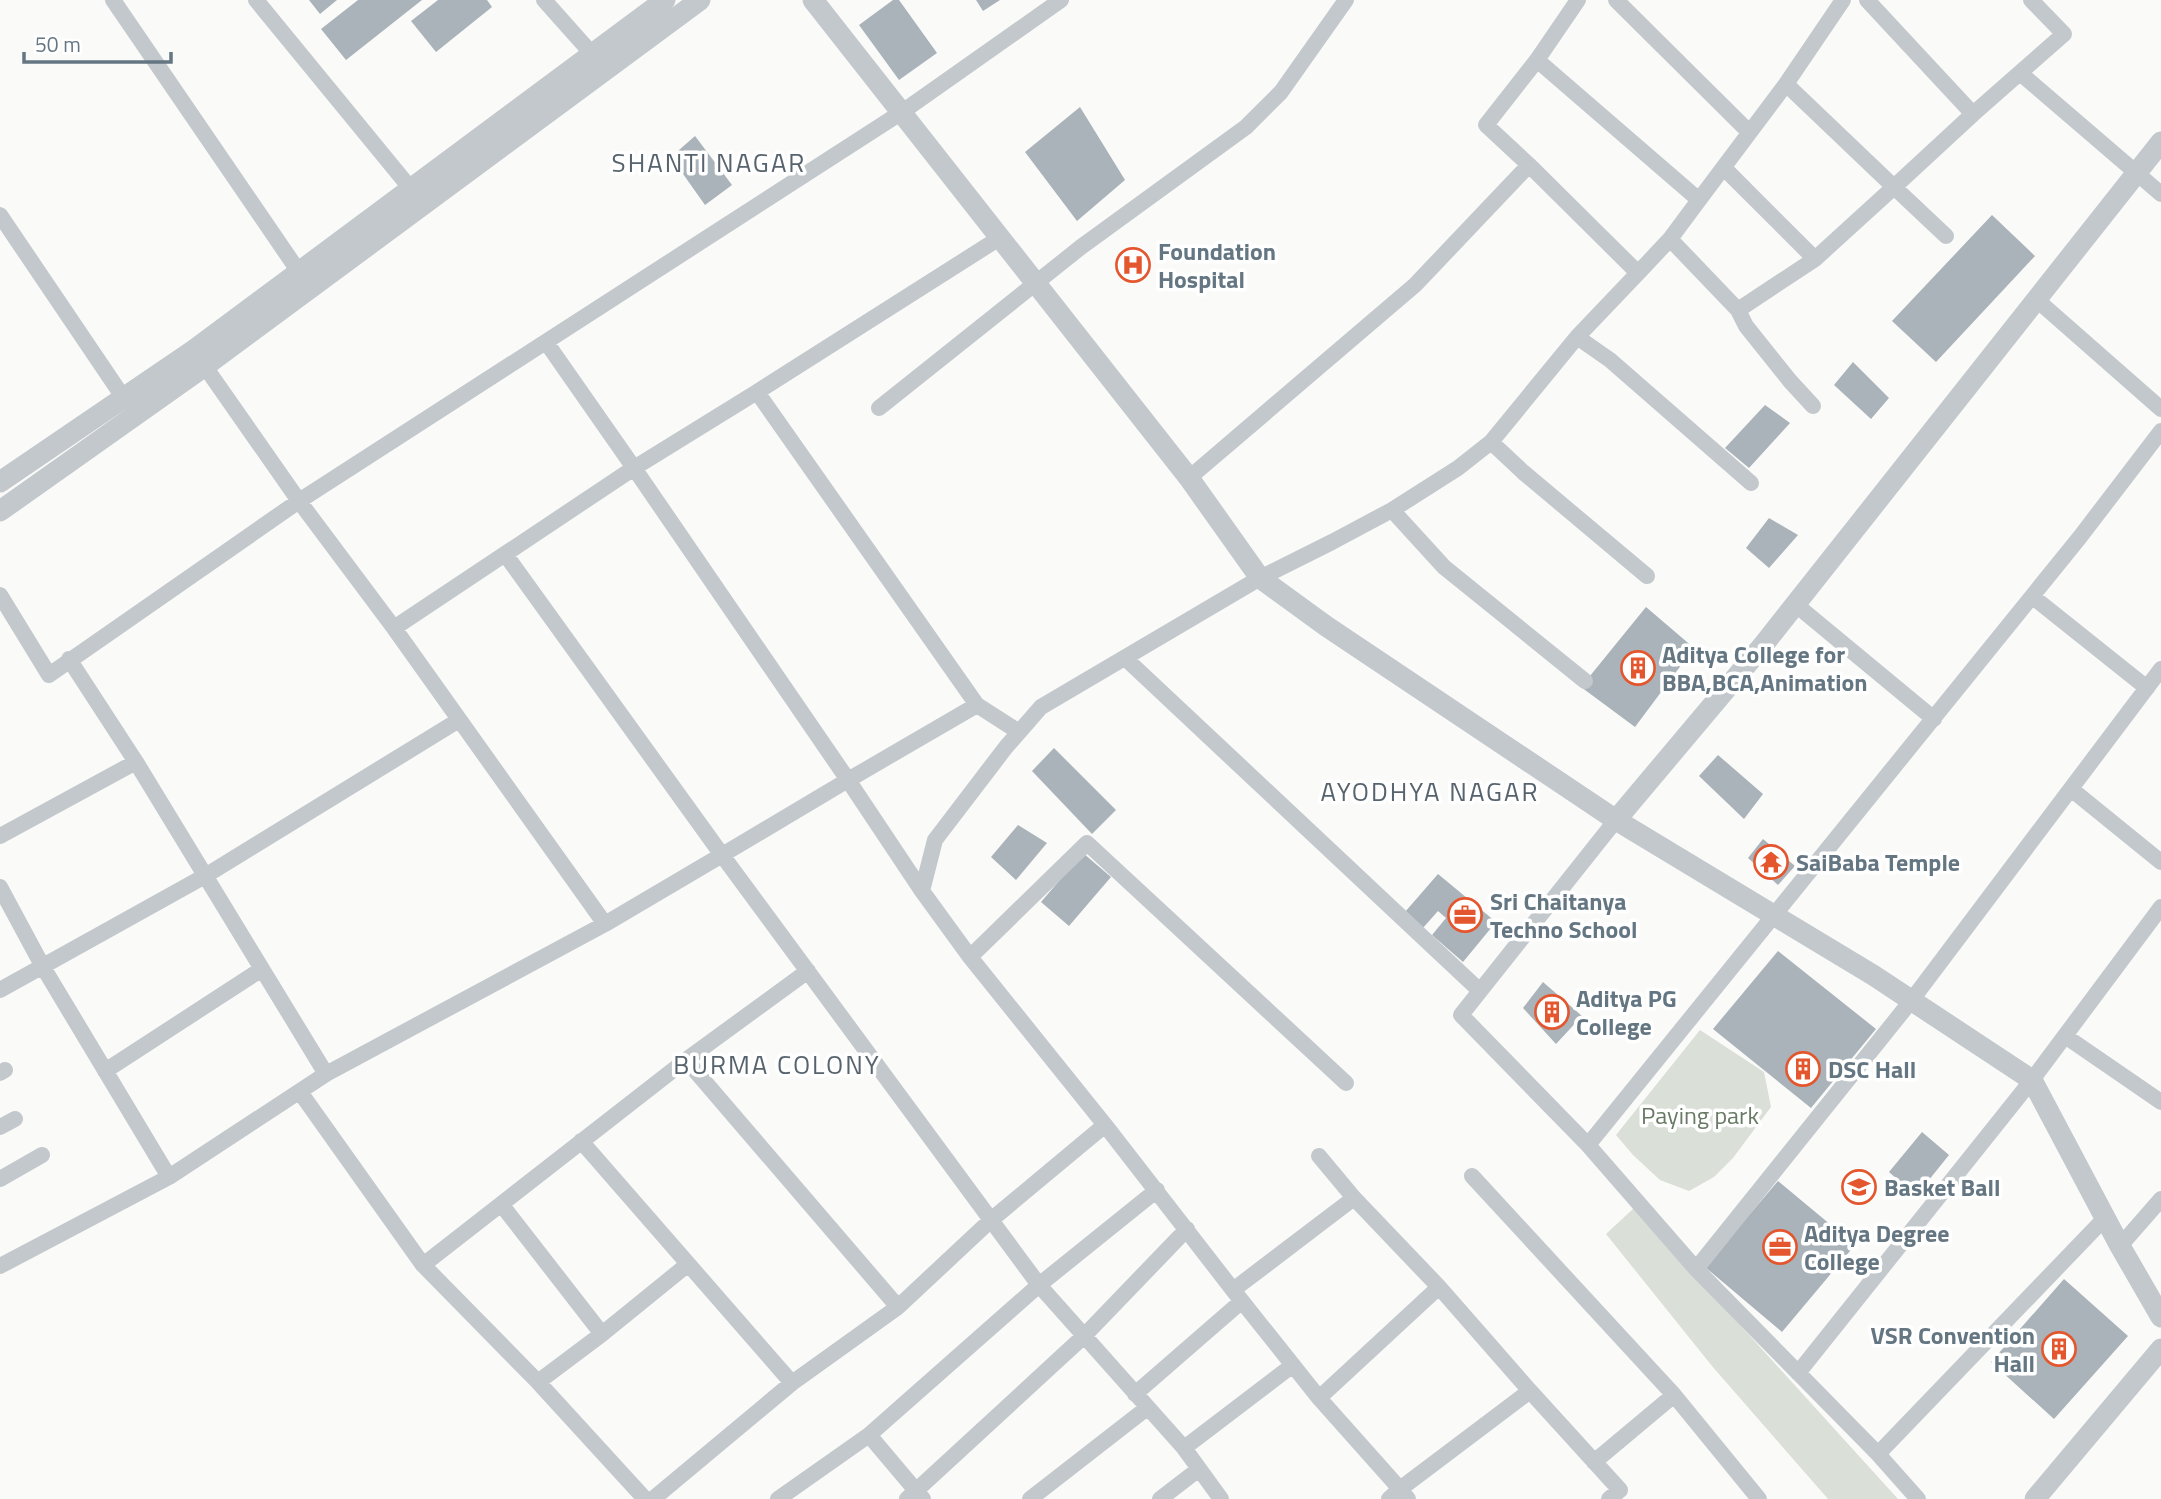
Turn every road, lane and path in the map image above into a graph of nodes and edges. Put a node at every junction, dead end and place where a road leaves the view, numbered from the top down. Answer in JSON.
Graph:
{"nodes":[{"id":1,"x":113,"y":0,"type":"edge"},
{"id":2,"x":256,"y":0,"type":"edge"},
{"id":3,"x":544,"y":0,"type":"edge"},
{"id":4,"x":665,"y":0,"type":"edge"},
{"id":5,"x":700,"y":0,"type":"edge"},
{"id":6,"x":813,"y":0,"type":"edge"},
{"id":7,"x":1061,"y":0,"type":"edge"},
{"id":8,"x":1346,"y":0,"type":"edge"},
{"id":9,"x":1578,"y":0,"type":"edge"},
{"id":10,"x":1616,"y":0,"type":"edge"},
{"id":11,"x":1843,"y":0,"type":"edge"},
{"id":12,"x":1867,"y":0,"type":"edge"},
{"id":13,"x":2031,"y":0,"type":"edge"},
{"id":14,"x":1633,"y":6,"type":"edge"},
{"id":15,"x":593,"y":55,"type":"junction"},
{"id":16,"x":1537,"y":60,"type":"junction"},
{"id":17,"x":2020,"y":73,"type":"junction"},
{"id":18,"x":1786,"y":84,"type":"junction"},
{"id":19,"x":902,"y":112,"type":"junction"},
{"id":20,"x":1973,"y":114,"type":"junction"},
{"id":21,"x":1749,"y":132,"type":"junction"},
{"id":22,"x":2161,"y":142,"type":"edge"},
{"id":23,"x":1529,"y":165,"type":"junction"},
{"id":24,"x":1724,"y":168,"type":"junction"},
{"id":25,"x":2136,"y":172,"type":"junction"},
{"id":26,"x":1894,"y":187,"type":"junction"},
{"id":27,"x":411,"y":189,"type":"junction"},
{"id":28,"x":2161,"y":194,"type":"edge"},
{"id":29,"x":1699,"y":200,"type":"junction"},
{"id":30,"x":0,"y":215,"type":"edge"},
{"id":31,"x":1946,"y":236,"type":"dead end"},
{"id":32,"x":1001,"y":237,"type":"junction"},
{"id":33,"x":1670,"y":239,"type":"junction"},
{"id":34,"x":1815,"y":259,"type":"junction"},
{"id":35,"x":299,"y":272,"type":"junction"},
{"id":36,"x":1637,"y":273,"type":"junction"},
{"id":37,"x":1036,"y":282,"type":"junction"},
{"id":38,"x":2037,"y":300,"type":"junction"},
{"id":39,"x":1738,"y":310,"type":"junction"},
{"id":40,"x":1577,"y":337,"type":"junction"},
{"id":41,"x":546,"y":342,"type":"junction"},
{"id":42,"x":200,"y":358,"type":"junction"},
{"id":43,"x":757,"y":392,"type":"junction"},
{"id":44,"x":123,"y":397,"type":"junction"},
{"id":45,"x":1814,"y":407,"type":"dead end"},
{"id":46,"x":879,"y":408,"type":"dead end"},
{"id":47,"x":2161,"y":409,"type":"edge"},
{"id":48,"x":2161,"y":431,"type":"edge"},
{"id":49,"x":1491,"y":442,"type":"junction"},
{"id":50,"x":634,"y":468,"type":"junction"},
{"id":51,"x":1189,"y":478,"type":"junction"},
{"id":52,"x":0,"y":482,"type":"edge"},
{"id":53,"x":1751,"y":483,"type":"dead end"},
{"id":54,"x":299,"y":501,"type":"junction"},
{"id":55,"x":1392,"y":509,"type":"junction"},
{"id":56,"x":0,"y":511,"type":"edge"},
{"id":57,"x":505,"y":554,"type":"junction"},
{"id":58,"x":1647,"y":576,"type":"dead end"},
{"id":59,"x":1260,"y":578,"type":"junction"},
{"id":60,"x":0,"y":595,"type":"edge"},
{"id":61,"x":2032,"y":597,"type":"junction"},
{"id":62,"x":1796,"y":604,"type":"junction"},
{"id":63,"x":394,"y":628,"type":"junction"},
{"id":64,"x":1125,"y":658,"type":"junction"},
{"id":65,"x":69,"y":659,"type":"junction"},
{"id":66,"x":2161,"y":669,"type":"edge"},
{"id":67,"x":1585,"y":681,"type":"dead end"},
{"id":68,"x":2147,"y":688,"type":"junction"},
{"id":69,"x":977,"y":705,"type":"junction"},
{"id":70,"x":1934,"y":719,"type":"junction"},
{"id":71,"x":459,"y":720,"type":"junction"},
{"id":72,"x":1019,"y":732,"type":"junction"},
{"id":73,"x":136,"y":762,"type":"junction"},
{"id":74,"x":848,"y":780,"type":"junction"},
{"id":75,"x":2071,"y":789,"type":"junction"},
{"id":76,"x":1616,"y":820,"type":"junction"},
{"id":77,"x":0,"y":836,"type":"edge"},
{"id":78,"x":722,"y":855,"type":"junction"},
{"id":79,"x":2161,"y":862,"type":"edge"},
{"id":80,"x":205,"y":876,"type":"junction"},
{"id":81,"x":0,"y":887,"type":"edge"},
{"id":82,"x":922,"y":891,"type":"junction"},
{"id":83,"x":2161,"y":907,"type":"edge"},
{"id":84,"x":1774,"y":917,"type":"junction"},
{"id":85,"x":605,"y":924,"type":"junction"},
{"id":86,"x":970,"y":957,"type":"junction"},
{"id":87,"x":43,"y":967,"type":"junction"},
{"id":88,"x":262,"y":969,"type":"junction"},
{"id":89,"x":808,"y":971,"type":"junction"},
{"id":90,"x":0,"y":990,"type":"edge"},
{"id":91,"x":1480,"y":991,"type":"junction"},
{"id":92,"x":1911,"y":1001,"type":"junction"},
{"id":93,"x":2065,"y":1036,"type":"junction"},
{"id":94,"x":685,"y":1060,"type":"junction"},
{"id":95,"x":105,"y":1071,"type":"junction"},
{"id":96,"x":326,"y":1074,"type":"junction"},
{"id":97,"x":2032,"y":1080,"type":"junction"},
{"id":98,"x":1346,"y":1083,"type":"dead end"},
{"id":99,"x":300,"y":1091,"type":"junction"},
{"id":100,"x":2161,"y":1102,"type":"edge"},
{"id":101,"x":15,"y":1119,"type":"dead end"},
{"id":102,"x":1105,"y":1125,"type":"junction"},
{"id":103,"x":0,"y":1127,"type":"edge"},
{"id":104,"x":581,"y":1141,"type":"junction"},
{"id":105,"x":1588,"y":1146,"type":"junction"},
{"id":106,"x":41,"y":1155,"type":"dead end"},
{"id":107,"x":1319,"y":1156,"type":"dead end"},
{"id":108,"x":1472,"y":1176,"type":"dead end"},
{"id":109,"x":169,"y":1177,"type":"junction"},
{"id":110,"x":0,"y":1180,"type":"edge"},
{"id":111,"x":1157,"y":1190,"type":"junction"},
{"id":112,"x":1354,"y":1198,"type":"junction"},
{"id":113,"x":2161,"y":1199,"type":"edge"},
{"id":114,"x":501,"y":1204,"type":"junction"},
{"id":115,"x":2105,"y":1218,"type":"junction"},
{"id":116,"x":991,"y":1220,"type":"junction"},
{"id":117,"x":1187,"y":1229,"type":"junction"},
{"id":118,"x":2120,"y":1246,"type":"junction"},
{"id":119,"x":423,"y":1265,"type":"junction"},
{"id":120,"x":687,"y":1265,"type":"junction"},
{"id":121,"x":0,"y":1266,"type":"edge"},
{"id":122,"x":1696,"y":1269,"type":"junction"},
{"id":123,"x":1039,"y":1285,"type":"junction"},
{"id":124,"x":1439,"y":1287,"type":"junction"},
{"id":125,"x":1237,"y":1296,"type":"junction"},
{"id":126,"x":898,"y":1307,"type":"junction"},
{"id":127,"x":2161,"y":1317,"type":"edge"},
{"id":128,"x":602,"y":1334,"type":"junction"},
{"id":129,"x":1084,"y":1336,"type":"junction"},
{"id":130,"x":2161,"y":1349,"type":"edge"},
{"id":131,"x":1293,"y":1365,"type":"junction"},
{"id":132,"x":1798,"y":1373,"type":"junction"},
{"id":133,"x":538,"y":1382,"type":"junction"},
{"id":134,"x":792,"y":1383,"type":"junction"},
{"id":135,"x":1530,"y":1391,"type":"junction"},
{"id":136,"x":1135,"y":1394,"type":"junction"},
{"id":137,"x":1674,"y":1395,"type":"junction"},
{"id":138,"x":1319,"y":1398,"type":"junction"},
{"id":139,"x":1147,"y":1408,"type":"junction"},
{"id":140,"x":869,"y":1435,"type":"junction"},
{"id":141,"x":1184,"y":1448,"type":"junction"},
{"id":142,"x":1878,"y":1454,"type":"junction"},
{"id":143,"x":1594,"y":1462,"type":"junction"},
{"id":144,"x":1199,"y":1469,"type":"junction"},
{"id":145,"x":916,"y":1496,"type":"edge"},
{"id":146,"x":1399,"y":1496,"type":"edge"},
{"id":147,"x":1618,"y":1496,"type":"edge"},
{"id":148,"x":645,"y":1499,"type":"edge"},
{"id":149,"x":653,"y":1499,"type":"edge"},
{"id":150,"x":778,"y":1499,"type":"edge"},
{"id":151,"x":1030,"y":1499,"type":"edge"},
{"id":152,"x":1160,"y":1499,"type":"edge"},
{"id":153,"x":1221,"y":1499,"type":"edge"},
{"id":154,"x":1759,"y":1499,"type":"edge"},
{"id":155,"x":1918,"y":1499,"type":"edge"},
{"id":156,"x":2035,"y":1499,"type":"edge"}],
"edges":[{"from":1,"to":35,"type":"street"},
{"from":2,"to":27,"type":"street"},
{"from":3,"to":15,"type":"street"},
{"from":4,"to":15,"type":"street"},
{"from":5,"to":42,"type":"street"},
{"from":6,"to":19,"type":"street"},
{"from":7,"to":19,"type":"street"},
{"from":8,"to":37,"type":"street"},
{"from":9,"to":16,"type":"street"},
{"from":10,"to":14,"type":"street"},
{"from":11,"to":18,"type":"street"},
{"from":12,"to":20,"type":"street"},
{"from":13,"to":17,"type":"street"},
{"from":14,"to":21,"type":"street"},
{"from":15,"to":27,"type":"street"},
{"from":16,"to":23,"type":"street"},
{"from":16,"to":29,"type":"street"},
{"from":17,"to":20,"type":"street"},
{"from":17,"to":25,"type":"street"},
{"from":18,"to":21,"type":"street"},
{"from":18,"to":26,"type":"street"},
{"from":19,"to":32,"type":"street"},
{"from":19,"to":41,"type":"street"},
{"from":20,"to":26,"type":"street"},
{"from":21,"to":24,"type":"street"},
{"from":22,"to":25,"type":"street"},
{"from":23,"to":36,"type":"street"},
{"from":23,"to":51,"type":"street"},
{"from":24,"to":29,"type":"street"},
{"from":24,"to":34,"type":"street"},
{"from":25,"to":28,"type":"street"},
{"from":25,"to":38,"type":"street"},
{"from":26,"to":31,"type":"street"},
{"from":26,"to":34,"type":"street"},
{"from":27,"to":35,"type":"street"},
{"from":29,"to":33,"type":"street"},
{"from":30,"to":44,"type":"street"},
{"from":32,"to":37,"type":"street"},
{"from":32,"to":43,"type":"street"},
{"from":33,"to":36,"type":"street"},
{"from":33,"to":39,"type":"street"},
{"from":34,"to":39,"type":"street"},
{"from":35,"to":42,"type":"street"},
{"from":36,"to":40,"type":"street"},
{"from":37,"to":46,"type":"street"},
{"from":37,"to":51,"type":"street"},
{"from":38,"to":47,"type":"street"},
{"from":38,"to":62,"type":"street"},
{"from":39,"to":45,"type":"street"},
{"from":40,"to":49,"type":"street"},
{"from":40,"to":53,"type":"street"},
{"from":41,"to":50,"type":"street"},
{"from":41,"to":54,"type":"street"},
{"from":42,"to":44,"type":"street"},
{"from":42,"to":54,"type":"street"},
{"from":42,"to":56,"type":"street"},
{"from":43,"to":50,"type":"street"},
{"from":43,"to":69,"type":"street"},
{"from":44,"to":52,"type":"street"},
{"from":48,"to":61,"type":"street"},
{"from":49,"to":55,"type":"street"},
{"from":49,"to":58,"type":"street"},
{"from":50,"to":57,"type":"street"},
{"from":50,"to":74,"type":"street"},
{"from":51,"to":59,"type":"street"},
{"from":54,"to":63,"type":"street"},
{"from":54,"to":65,"type":"street"},
{"from":55,"to":59,"type":"street"},
{"from":55,"to":67,"type":"street"},
{"from":57,"to":63,"type":"street"},
{"from":57,"to":78,"type":"street"},
{"from":59,"to":64,"type":"street"},
{"from":59,"to":76,"type":"street"},
{"from":60,"to":65,"type":"street"},
{"from":61,"to":68,"type":"street"},
{"from":61,"to":70,"type":"street"},
{"from":62,"to":70,"type":"street"},
{"from":62,"to":76,"type":"street"},
{"from":63,"to":71,"type":"street"},
{"from":64,"to":72,"type":"street"},
{"from":64,"to":91,"type":"street"},
{"from":65,"to":73,"type":"street"},
{"from":66,"to":68,"type":"street"},
{"from":68,"to":75,"type":"street"},
{"from":69,"to":72,"type":"street"},
{"from":69,"to":74,"type":"street"},
{"from":70,"to":84,"type":"street"},
{"from":71,"to":80,"type":"street"},
{"from":71,"to":85,"type":"street"},
{"from":72,"to":82,"type":"street"},
{"from":73,"to":77,"type":"street"},
{"from":73,"to":80,"type":"street"},
{"from":74,"to":78,"type":"street"},
{"from":74,"to":82,"type":"street"},
{"from":75,"to":79,"type":"street"},
{"from":75,"to":92,"type":"street"},
{"from":76,"to":84,"type":"street"},
{"from":76,"to":91,"type":"street"},
{"from":78,"to":85,"type":"street"},
{"from":78,"to":89,"type":"street"},
{"from":80,"to":87,"type":"street"},
{"from":80,"to":88,"type":"street"},
{"from":81,"to":87,"type":"street"},
{"from":82,"to":86,"type":"street"},
{"from":83,"to":93,"type":"street"},
{"from":84,"to":92,"type":"street"},
{"from":84,"to":105,"type":"street"},
{"from":85,"to":96,"type":"street"},
{"from":86,"to":98,"type":"street"},
{"from":86,"to":102,"type":"street"},
{"from":87,"to":90,"type":"street"},
{"from":87,"to":95,"type":"street"},
{"from":88,"to":95,"type":"street"},
{"from":88,"to":96,"type":"street"},
{"from":89,"to":94,"type":"street"},
{"from":89,"to":116,"type":"street"},
{"from":91,"to":105,"type":"street"},
{"from":92,"to":97,"type":"street"},
{"from":92,"to":122,"type":"street"},
{"from":93,"to":97,"type":"street"},
{"from":93,"to":100,"type":"street"},
{"from":94,"to":104,"type":"street"},
{"from":94,"to":126,"type":"street"},
{"from":95,"to":109,"type":"street"},
{"from":96,"to":99,"type":"street"},
{"from":97,"to":115,"type":"street"},
{"from":97,"to":132,"type":"street"},
{"from":99,"to":109,"type":"street"},
{"from":99,"to":119,"type":"street"},
{"from":101,"to":103,"type":"street"},
{"from":102,"to":111,"type":"street"},
{"from":102,"to":116,"type":"street"},
{"from":104,"to":114,"type":"street"},
{"from":104,"to":120,"type":"street"},
{"from":105,"to":122,"type":"street"},
{"from":106,"to":110,"type":"street"},
{"from":107,"to":112,"type":"street"},
{"from":108,"to":137,"type":"street"},
{"from":109,"to":121,"type":"street"},
{"from":111,"to":117,"type":"street"},
{"from":111,"to":123,"type":"street"},
{"from":112,"to":124,"type":"street"},
{"from":112,"to":125,"type":"street"},
{"from":113,"to":118,"type":"street"},
{"from":114,"to":119,"type":"street"},
{"from":114,"to":128,"type":"street"},
{"from":115,"to":118,"type":"street"},
{"from":115,"to":142,"type":"street"},
{"from":116,"to":123,"type":"street"},
{"from":116,"to":126,"type":"street"},
{"from":117,"to":125,"type":"street"},
{"from":117,"to":129,"type":"street"},
{"from":118,"to":127,"type":"street"},
{"from":119,"to":133,"type":"street"},
{"from":120,"to":128,"type":"street"},
{"from":120,"to":134,"type":"street"},
{"from":122,"to":132,"type":"street"},
{"from":123,"to":129,"type":"street"},
{"from":123,"to":140,"type":"street"},
{"from":124,"to":135,"type":"street"},
{"from":124,"to":138,"type":"street"},
{"from":125,"to":131,"type":"street"},
{"from":125,"to":136,"type":"street"},
{"from":126,"to":134,"type":"street"},
{"from":128,"to":133,"type":"street"},
{"from":129,"to":136,"type":"street"},
{"from":129,"to":145,"type":"street"},
{"from":130,"to":156,"type":"street"},
{"from":131,"to":138,"type":"street"},
{"from":131,"to":141,"type":"street"},
{"from":132,"to":142,"type":"street"},
{"from":133,"to":148,"type":"street"},
{"from":134,"to":149,"type":"street"},
{"from":135,"to":143,"type":"street"},
{"from":135,"to":146,"type":"street"},
{"from":136,"to":139,"type":"street"},
{"from":137,"to":143,"type":"street"},
{"from":137,"to":154,"type":"street"},
{"from":138,"to":146,"type":"street"},
{"from":139,"to":141,"type":"street"},
{"from":139,"to":151,"type":"street"},
{"from":140,"to":145,"type":"street"},
{"from":140,"to":150,"type":"street"},
{"from":141,"to":144,"type":"street"},
{"from":142,"to":155,"type":"street"},
{"from":143,"to":147,"type":"street"},
{"from":144,"to":152,"type":"street"},
{"from":144,"to":153,"type":"street"}]}
